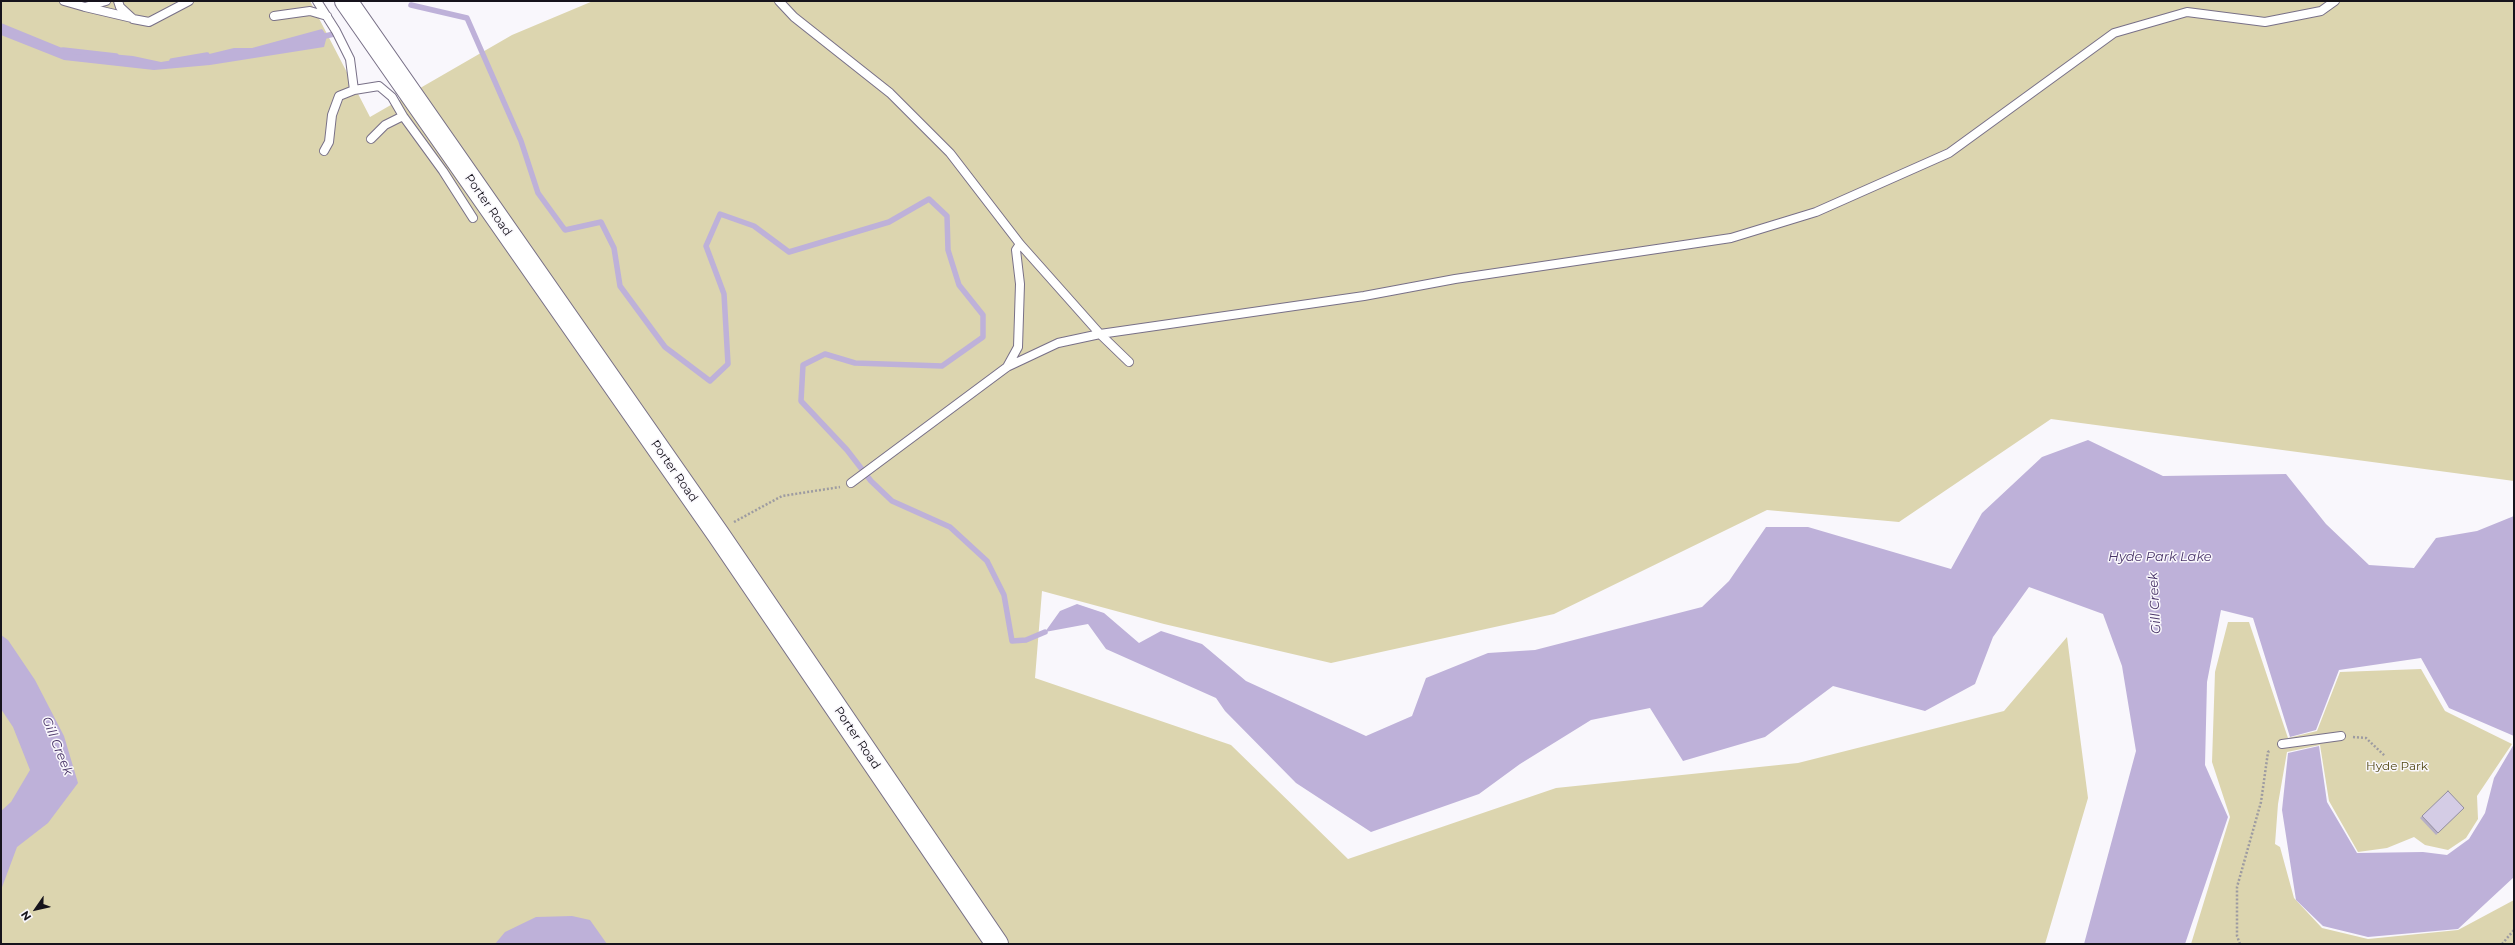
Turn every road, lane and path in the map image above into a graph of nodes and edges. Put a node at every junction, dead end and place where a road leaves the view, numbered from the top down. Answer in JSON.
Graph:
{"nodes":[{"id":1,"x":64,"y":1,"type":"edge"},
{"id":2,"x":106,"y":1,"type":"edge"},
{"id":3,"x":118,"y":1,"type":"edge"},
{"id":4,"x":189,"y":1,"type":"edge"},
{"id":5,"x":317,"y":1,"type":"edge"},
{"id":6,"x":346,"y":1,"type":"edge"},
{"id":7,"x":780,"y":1,"type":"edge"},
{"id":8,"x":2335,"y":1,"type":"edge"},
{"id":9,"x":85,"y":7,"type":"junction"},
{"id":10,"x":274,"y":16,"type":"dead end"},
{"id":11,"x":327,"y":16,"type":"junction"},
{"id":12,"x":133,"y":19,"type":"junction"},
{"id":13,"x":354,"y":90,"type":"junction"},
{"id":14,"x":403,"y":116,"type":"junction"},
{"id":15,"x":371,"y":139,"type":"dead end"},
{"id":16,"x":324,"y":151,"type":"dead end"},
{"id":17,"x":473,"y":218,"type":"dead end"},
{"id":18,"x":1020,"y":244,"type":"junction"},
{"id":19,"x":1100,"y":334,"type":"junction"},
{"id":20,"x":1129,"y":362,"type":"dead end"},
{"id":21,"x":1007,"y":367,"type":"junction"},
{"id":22,"x":851,"y":483,"type":"joint"},
{"id":23,"x":718,"y":534,"type":"junction"},
{"id":24,"x":2341,"y":736,"type":"joint"},
{"id":25,"x":2282,"y":744,"type":"joint"},
{"id":26,"x":2385,"y":756,"type":"dead end"},
{"id":27,"x":2514,"y":930,"type":"edge"},
{"id":28,"x":997,"y":944,"type":"edge"},
{"id":29,"x":2240,"y":944,"type":"edge"},
{"id":30,"x":2502,"y":944,"type":"edge"}],
"edges":[{"from":1,"to":9,"type":"lane"},
{"from":2,"to":9,"type":"lane"},
{"from":3,"to":12,"type":"lane"},
{"from":4,"to":12,"type":"lane"},
{"from":5,"to":11,"type":"lane"},
{"from":6,"to":23,"type":"main road","name":"Porter Road"},
{"from":7,"to":18,"type":"lane"},
{"from":8,"to":19,"type":"lane"},
{"from":9,"to":12,"type":"lane"},
{"from":10,"to":11,"type":"lane"},
{"from":11,"to":13,"type":"lane"},
{"from":13,"to":14,"type":"lane"},
{"from":13,"to":16,"type":"lane"},
{"from":14,"to":15,"type":"lane"},
{"from":14,"to":17,"type":"lane"},
{"from":18,"to":19,"type":"lane"},
{"from":18,"to":21,"type":"lane"},
{"from":19,"to":20,"type":"lane"},
{"from":19,"to":21,"type":"lane"},
{"from":21,"to":22,"type":"lane"},
{"from":22,"to":23,"type":"path"},
{"from":23,"to":28,"type":"main road","name":"Porter Road"},
{"from":24,"to":25,"type":"lane"},
{"from":24,"to":26,"type":"path"},
{"from":25,"to":29,"type":"path"},
{"from":27,"to":30,"type":"path"}]}
